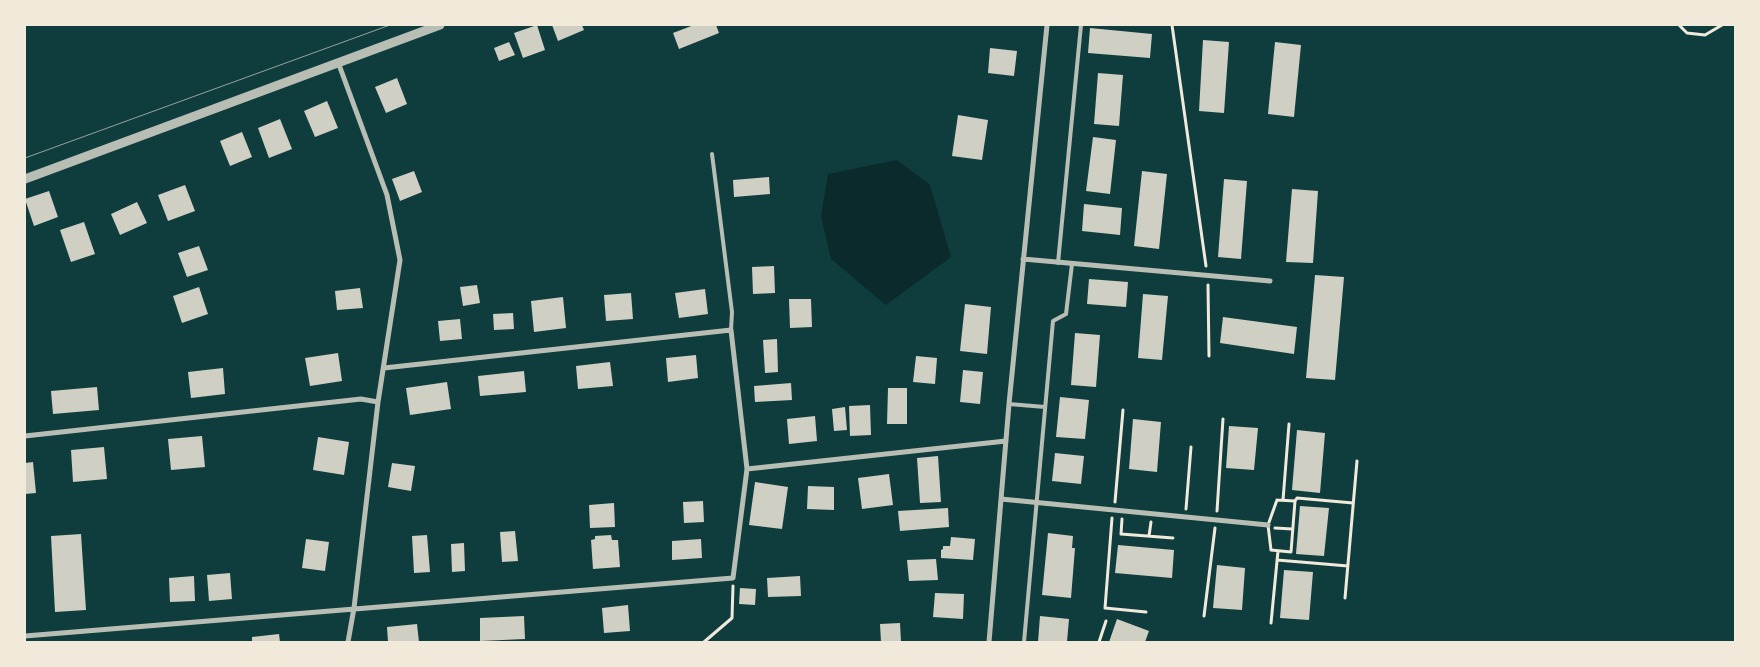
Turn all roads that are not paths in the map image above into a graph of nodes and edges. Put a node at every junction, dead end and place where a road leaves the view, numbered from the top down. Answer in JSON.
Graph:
{"nodes":[{"id":1,"x":440,"y":25,"type":"edge"},
{"id":2,"x":1047,"y":25,"type":"edge"},
{"id":3,"x":1081,"y":25,"type":"edge"},
{"id":4,"x":338,"y":62,"type":"junction"},
{"id":5,"x":712,"y":154,"type":"dead end"},
{"id":6,"x":25,"y":179,"type":"edge"},
{"id":7,"x":1023,"y":259,"type":"junction"},
{"id":8,"x":1058,"y":262,"type":"junction"},
{"id":9,"x":1072,"y":264,"type":"junction"},
{"id":10,"x":1270,"y":281,"type":"dead end"},
{"id":11,"x":731,"y":330,"type":"junction"},
{"id":12,"x":384,"y":368,"type":"junction"},
{"id":13,"x":378,"y":402,"type":"junction"},
{"id":14,"x":1009,"y":404,"type":"junction"},
{"id":15,"x":1045,"y":407,"type":"junction"},
{"id":16,"x":25,"y":436,"type":"edge"},
{"id":17,"x":1006,"y":441,"type":"junction"},
{"id":18,"x":747,"y":469,"type":"junction"},
{"id":19,"x":1001,"y":499,"type":"junction"},
{"id":20,"x":1037,"y":503,"type":"junction"},
{"id":21,"x":1268,"y":525,"type":"road end"},
{"id":22,"x":354,"y":608,"type":"junction"},
{"id":23,"x":25,"y":636,"type":"edge"},
{"id":24,"x":348,"y":642,"type":"edge"},
{"id":25,"x":989,"y":642,"type":"edge"},
{"id":26,"x":1024,"y":642,"type":"edge"}],
"edges":[{"from":1,"to":4,"type":"street"},
{"from":2,"to":7,"type":"street"},
{"from":3,"to":8,"type":"lane"},
{"from":4,"to":6,"type":"street"},
{"from":4,"to":12,"type":"street"},
{"from":5,"to":11,"type":"lane"},
{"from":7,"to":8,"type":"street"},
{"from":7,"to":14,"type":"street"},
{"from":8,"to":9,"type":"street"},
{"from":9,"to":10,"type":"street"},
{"from":9,"to":15,"type":"lane"},
{"from":11,"to":12,"type":"street"},
{"from":11,"to":18,"type":"street"},
{"from":12,"to":13,"type":"street"},
{"from":13,"to":16,"type":"street"},
{"from":13,"to":22,"type":"street"},
{"from":14,"to":15,"type":"lane"},
{"from":14,"to":17,"type":"street"},
{"from":15,"to":20,"type":"lane"},
{"from":17,"to":18,"type":"street"},
{"from":17,"to":19,"type":"street"},
{"from":18,"to":22,"type":"street"},
{"from":19,"to":20,"type":"street"},
{"from":19,"to":25,"type":"street"},
{"from":20,"to":21,"type":"street"},
{"from":20,"to":26,"type":"lane"},
{"from":22,"to":23,"type":"street"},
{"from":22,"to":24,"type":"street"}]}
